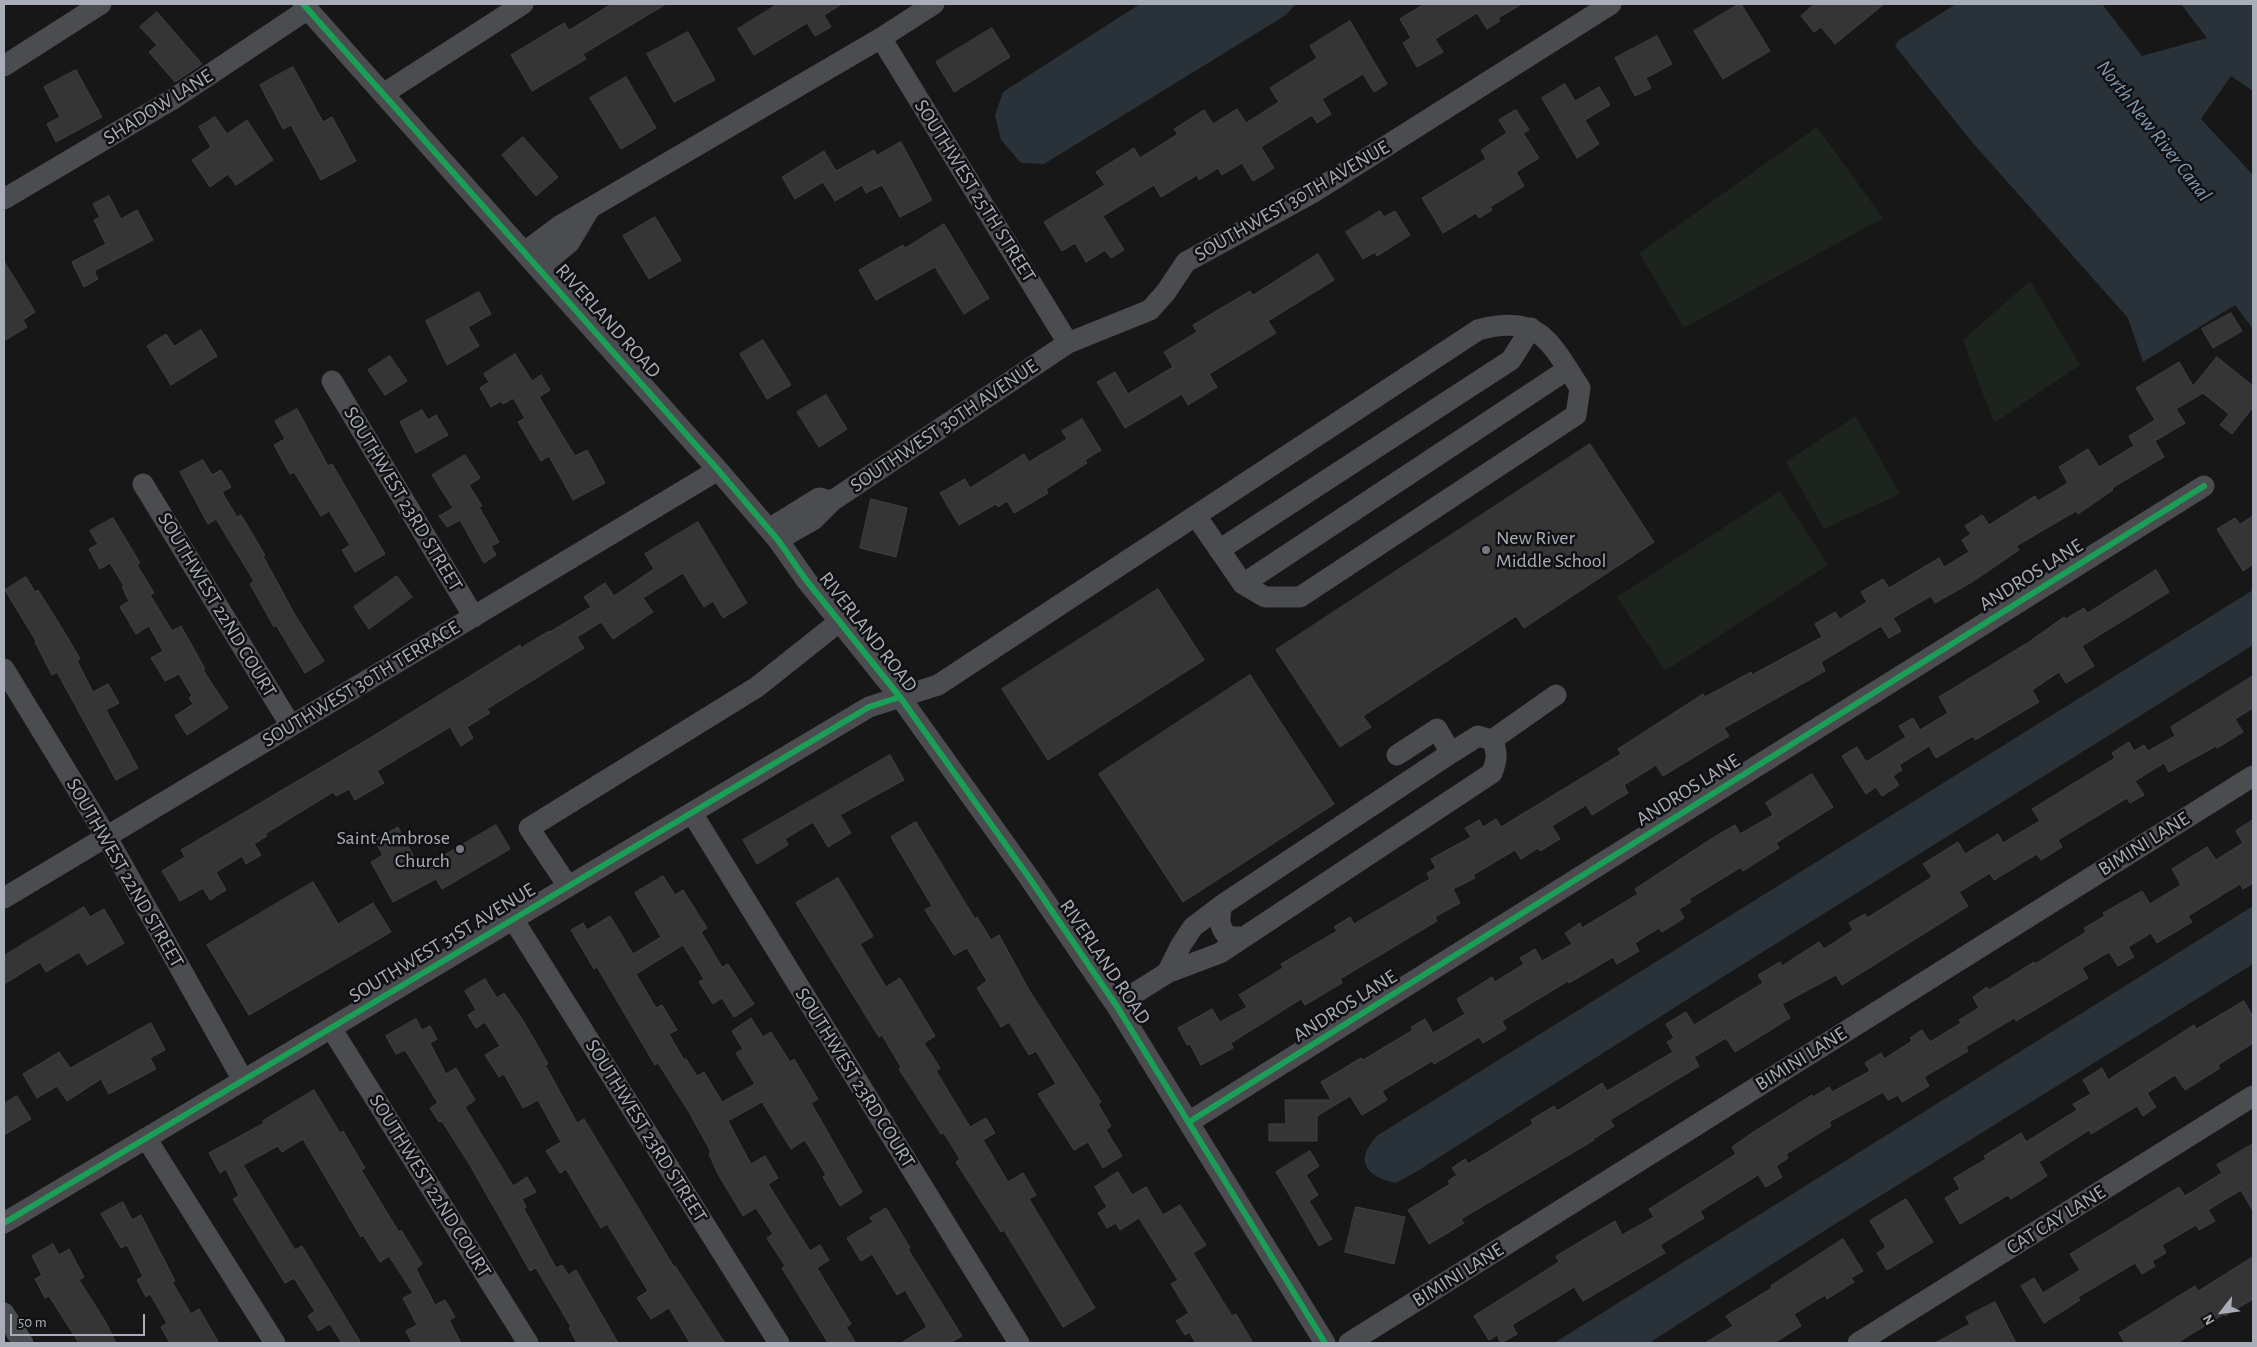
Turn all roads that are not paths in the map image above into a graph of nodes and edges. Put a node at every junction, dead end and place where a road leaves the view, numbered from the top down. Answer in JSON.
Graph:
{"nodes":[{"id":1,"x":101,"y":4,"type":"edge"},
{"id":2,"x":524,"y":4,"type":"edge"},
{"id":3,"x":934,"y":4,"type":"edge"},
{"id":4,"x":1611,"y":4,"type":"edge"},
{"id":5,"x":306,"y":6,"type":"edge"},
{"id":6,"x":881,"y":38,"type":"junction"},
{"id":7,"x":4,"y":66,"type":"edge"},
{"id":8,"x":383,"y":94,"type":"junction"},
{"id":9,"x":4,"y":200,"type":"edge"},
{"id":10,"x":590,"y":208,"type":"junction"},
{"id":11,"x":525,"y":252,"type":"junction"},
{"id":12,"x":539,"y":268,"type":"junction"},
{"id":13,"x":1532,"y":328,"type":"junction"},
{"id":14,"x":1068,"y":343,"type":"junction"},
{"id":15,"x":1568,"y":369,"type":"junction"},
{"id":16,"x":332,"y":381,"type":"dead end"},
{"id":17,"x":718,"y":470,"type":"junction"},
{"id":18,"x":143,"y":484,"type":"dead end"},
{"id":19,"x":2204,"y":486,"type":"dead end"},
{"id":20,"x":1196,"y":516,"type":"junction"},
{"id":21,"x":773,"y":535,"type":"junction"},
{"id":22,"x":1219,"y":550,"type":"junction"},
{"id":23,"x":1243,"y":584,"type":"junction"},
{"id":24,"x":474,"y":616,"type":"junction"},
{"id":25,"x":840,"y":621,"type":"junction"},
{"id":26,"x":4,"y":669,"type":"edge"},
{"id":27,"x":1556,"y":695,"type":"dead end"},
{"id":28,"x":900,"y":697,"type":"junction"},
{"id":29,"x":291,"y":726,"type":"junction"},
{"id":30,"x":1492,"y":740,"type":"junction"},
{"id":31,"x":1451,"y":753,"type":"junction"},
{"id":32,"x":1397,"y":755,"type":"dead end"},
{"id":33,"x":2253,"y":776,"type":"edge"},
{"id":34,"x":692,"y":813,"type":"junction"},
{"id":35,"x":106,"y":836,"type":"junction"},
{"id":36,"x":568,"y":886,"type":"junction"},
{"id":37,"x":4,"y":898,"type":"edge"},
{"id":38,"x":1222,"y":905,"type":"junction"},
{"id":39,"x":513,"y":919,"type":"junction"},
{"id":40,"x":1244,"y":937,"type":"junction"},
{"id":41,"x":1167,"y":973,"type":"junction"},
{"id":42,"x":1116,"y":1005,"type":"junction"},
{"id":43,"x":331,"y":1028,"type":"junction"},
{"id":44,"x":242,"y":1080,"type":"junction"},
{"id":45,"x":2253,"y":1096,"type":"edge"},
{"id":46,"x":1189,"y":1122,"type":"junction"},
{"id":47,"x":146,"y":1138,"type":"junction"},
{"id":48,"x":4,"y":1223,"type":"edge"},
{"id":49,"x":4,"y":1313,"type":"edge"},
{"id":50,"x":23,"y":1343,"type":"edge"},
{"id":51,"x":275,"y":1343,"type":"edge"},
{"id":52,"x":528,"y":1343,"type":"edge"},
{"id":53,"x":779,"y":1343,"type":"edge"},
{"id":54,"x":1018,"y":1343,"type":"edge"},
{"id":55,"x":1325,"y":1343,"type":"edge"},
{"id":56,"x":1348,"y":1343,"type":"edge"},
{"id":57,"x":1858,"y":1343,"type":"edge"}],
"edges":[{"from":1,"to":7,"type":"street"},
{"from":2,"to":8,"type":"street"},
{"from":3,"to":6,"type":"street"},
{"from":4,"to":14,"type":"street","name":"SOUTHWEST 30TH AVENUE"},
{"from":5,"to":8,"type":"street","name":"RIVERLAND ROAD"},
{"from":5,"to":9,"type":"street","name":"SHADOW LANE"},
{"from":6,"to":10,"type":"street"},
{"from":6,"to":14,"type":"street","name":"SOUTHWEST 25TH STREET"},
{"from":8,"to":11,"type":"street","name":"RIVERLAND ROAD"},
{"from":10,"to":11,"type":"street"},
{"from":10,"to":12,"type":"street"},
{"from":11,"to":12,"type":"street","name":"RIVERLAND ROAD"},
{"from":12,"to":17,"type":"street","name":"RIVERLAND ROAD"},
{"from":13,"to":15,"type":"street"},
{"from":13,"to":20,"type":"street","name":"SOUTHWEST 31ST AVENUE"},
{"from":13,"to":22,"type":"street"},
{"from":14,"to":21,"type":"street","name":"SOUTHWEST 30TH AVENUE"},
{"from":15,"to":23,"type":"street"},
{"from":15,"to":23,"type":"street"},
{"from":16,"to":24,"type":"street","name":"SOUTHWEST 23RD STREET"},
{"from":17,"to":21,"type":"street","name":"RIVERLAND ROAD"},
{"from":17,"to":24,"type":"street","name":"SOUTHWEST 30TH TERRACE"},
{"from":18,"to":29,"type":"street","name":"SOUTHWEST 22ND COURT"},
{"from":19,"to":46,"type":"street","name":"ANDROS LANE"},
{"from":20,"to":22,"type":"street"},
{"from":20,"to":28,"type":"street","name":"SOUTHWEST 31ST AVENUE"},
{"from":21,"to":25,"type":"street","name":"RIVERLAND ROAD"},
{"from":22,"to":23,"type":"street"},
{"from":24,"to":29,"type":"street","name":"SOUTHWEST 30TH TERRACE"},
{"from":25,"to":28,"type":"street","name":"RIVERLAND ROAD"},
{"from":25,"to":36,"type":"street"},
{"from":26,"to":35,"type":"street","name":"SOUTHWEST 22ND STREET"},
{"from":27,"to":30,"type":"street"},
{"from":28,"to":34,"type":"street","name":"SOUTHWEST 31ST AVENUE"},
{"from":28,"to":42,"type":"street","name":"RIVERLAND ROAD"},
{"from":29,"to":35,"type":"street","name":"SOUTHWEST 30TH TERRACE"},
{"from":30,"to":31,"type":"street"},
{"from":30,"to":40,"type":"street"},
{"from":31,"to":32,"type":"street"},
{"from":31,"to":38,"type":"street"},
{"from":33,"to":56,"type":"street","name":"BIMINI LANE"},
{"from":34,"to":36,"type":"street","name":"SOUTHWEST 31ST AVENUE"},
{"from":34,"to":54,"type":"street","name":"SOUTHWEST 23RD COURT"},
{"from":35,"to":37,"type":"street","name":"SOUTHWEST 30TH TERRACE"},
{"from":35,"to":44,"type":"street","name":"SOUTHWEST 22ND STREET"},
{"from":36,"to":39,"type":"street","name":"SOUTHWEST 31ST AVENUE"},
{"from":38,"to":40,"type":"street"},
{"from":38,"to":41,"type":"street"},
{"from":39,"to":43,"type":"street","name":"SOUTHWEST 31ST AVENUE"},
{"from":39,"to":53,"type":"street","name":"SOUTHWEST 23RD STREET"},
{"from":40,"to":41,"type":"street"},
{"from":41,"to":42,"type":"street"},
{"from":42,"to":46,"type":"street","name":"RIVERLAND ROAD"},
{"from":43,"to":44,"type":"street","name":"SOUTHWEST 31ST AVENUE"},
{"from":43,"to":52,"type":"street","name":"SOUTHWEST 22ND COURT"},
{"from":44,"to":47,"type":"street","name":"SOUTHWEST 31ST AVENUE"},
{"from":45,"to":57,"type":"street","name":"CAT CAY LANE"},
{"from":46,"to":55,"type":"street","name":"RIVERLAND ROAD"},
{"from":47,"to":48,"type":"street","name":"SOUTHWEST 31ST AVENUE"},
{"from":47,"to":51,"type":"street"},
{"from":49,"to":50,"type":"street"}]}
